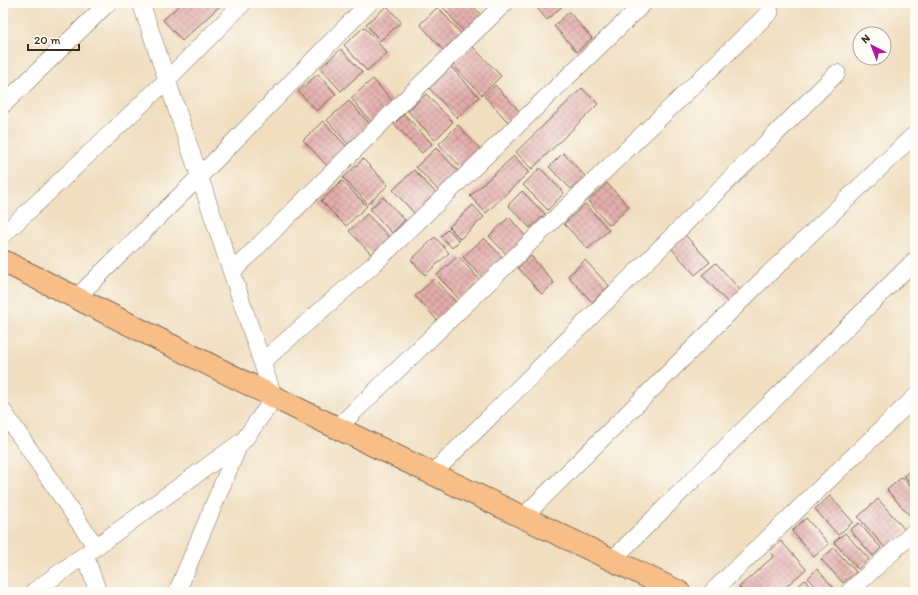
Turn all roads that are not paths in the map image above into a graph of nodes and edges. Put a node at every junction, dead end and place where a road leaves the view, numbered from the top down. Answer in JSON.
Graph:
{"nodes":[{"id":1,"x":108,"y":3,"type":"edge"},
{"id":2,"x":141,"y":3,"type":"edge"},
{"id":3,"x":243,"y":3,"type":"edge"},
{"id":4,"x":369,"y":3,"type":"edge"},
{"id":5,"x":505,"y":3,"type":"edge"},
{"id":6,"x":644,"y":3,"type":"edge"},
{"id":7,"x":770,"y":12,"type":"dead end"},
{"id":8,"x":837,"y":73,"type":"dead end"},
{"id":9,"x":167,"y":80,"type":"junction"},
{"id":10,"x":3,"y":105,"type":"edge"},
{"id":11,"x":913,"y":136,"type":"dead end"},
{"id":12,"x":200,"y":177,"type":"junction"},
{"id":13,"x":3,"y":235,"type":"edge"},
{"id":14,"x":915,"y":260,"type":"edge"},
{"id":15,"x":3,"y":261,"type":"edge"},
{"id":16,"x":232,"y":272,"type":"junction"},
{"id":17,"x":76,"y":298,"type":"junction"},
{"id":18,"x":262,"y":362,"type":"junction"},
{"id":19,"x":915,"y":397,"type":"edge"},
{"id":20,"x":274,"y":398,"type":"junction"},
{"id":21,"x":3,"y":411,"type":"edge"},
{"id":22,"x":337,"y":428,"type":"junction"},
{"id":23,"x":239,"y":444,"type":"junction"},
{"id":24,"x":432,"y":474,"type":"junction"},
{"id":25,"x":523,"y":517,"type":"junction"},
{"id":26,"x":915,"y":531,"type":"edge"},
{"id":27,"x":91,"y":551,"type":"junction"},
{"id":28,"x":612,"y":560,"type":"junction"},
{"id":29,"x":33,"y":592,"type":"edge"},
{"id":30,"x":98,"y":592,"type":"edge"},
{"id":31,"x":177,"y":592,"type":"edge"},
{"id":32,"x":679,"y":592,"type":"edge"},
{"id":33,"x":712,"y":592,"type":"edge"},
{"id":34,"x":850,"y":592,"type":"edge"}],
"edges":[{"from":1,"to":10,"type":"street"},
{"from":2,"to":9,"type":"street"},
{"from":3,"to":9,"type":"street"},
{"from":4,"to":12,"type":"street"},
{"from":5,"to":16,"type":"street"},
{"from":6,"to":18,"type":"street"},
{"from":7,"to":22,"type":"street"},
{"from":8,"to":24,"type":"street"},
{"from":9,"to":12,"type":"street"},
{"from":9,"to":13,"type":"street"},
{"from":11,"to":25,"type":"street"},
{"from":12,"to":16,"type":"street"},
{"from":12,"to":17,"type":"street"},
{"from":14,"to":28,"type":"street"},
{"from":15,"to":17,"type":"main road"},
{"from":16,"to":18,"type":"street"},
{"from":17,"to":20,"type":"main road"},
{"from":18,"to":20,"type":"street"},
{"from":19,"to":33,"type":"street"},
{"from":20,"to":22,"type":"main road"},
{"from":20,"to":23,"type":"street"},
{"from":21,"to":27,"type":"street"},
{"from":22,"to":24,"type":"main road"},
{"from":23,"to":27,"type":"street"},
{"from":23,"to":31,"type":"street"},
{"from":24,"to":25,"type":"main road"},
{"from":25,"to":28,"type":"main road"},
{"from":26,"to":34,"type":"street"},
{"from":27,"to":29,"type":"street"},
{"from":27,"to":30,"type":"street"},
{"from":28,"to":32,"type":"main road"}]}
